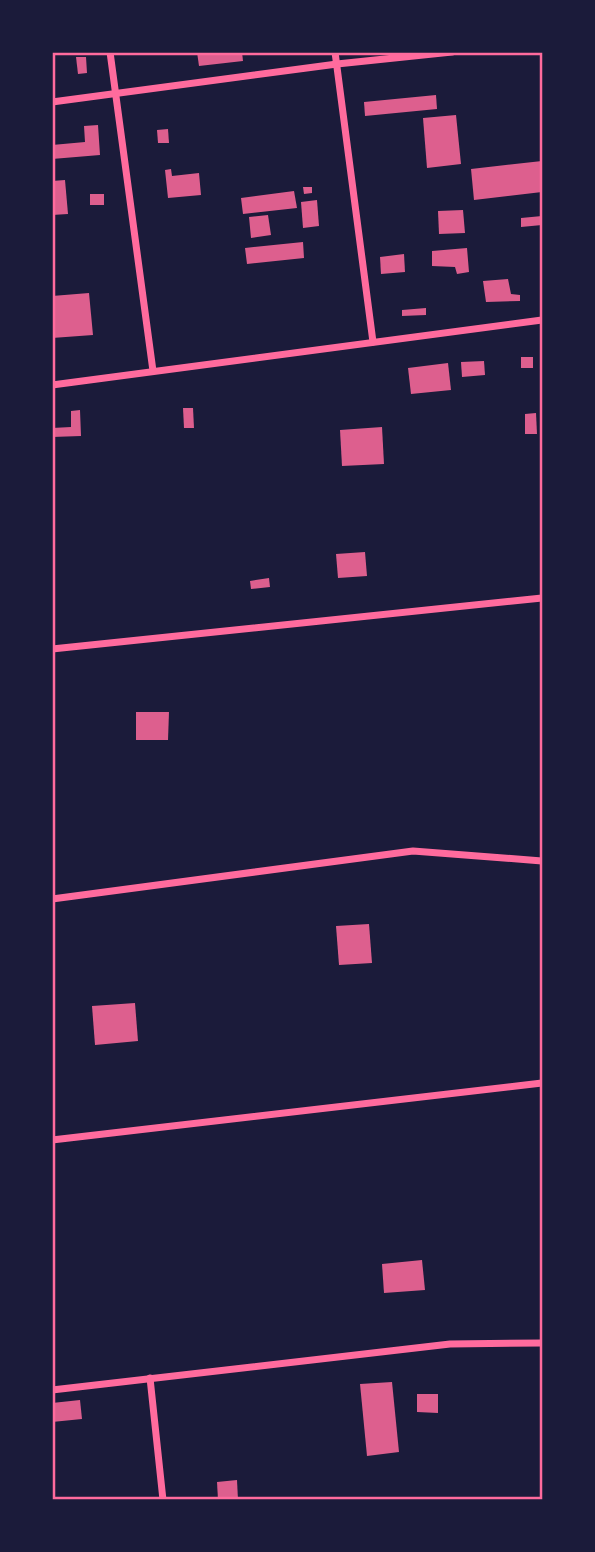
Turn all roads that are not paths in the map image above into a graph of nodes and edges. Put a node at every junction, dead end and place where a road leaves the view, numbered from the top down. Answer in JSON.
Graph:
{"nodes":[{"id":1,"x":110,"y":52,"type":"edge"},
{"id":2,"x":335,"y":52,"type":"edge"},
{"id":3,"x":452,"y":52,"type":"edge"},
{"id":4,"x":337,"y":64,"type":"junction"},
{"id":5,"x":115,"y":94,"type":"junction"},
{"id":6,"x":52,"y":102,"type":"edge"},
{"id":7,"x":542,"y":320,"type":"edge"},
{"id":8,"x":373,"y":342,"type":"junction"},
{"id":9,"x":152,"y":371,"type":"junction"},
{"id":10,"x":52,"y":385,"type":"edge"},
{"id":11,"x":542,"y":598,"type":"edge"},
{"id":12,"x":52,"y":649,"type":"edge"},
{"id":13,"x":542,"y":861,"type":"edge"},
{"id":14,"x":52,"y":899,"type":"edge"},
{"id":15,"x":542,"y":1083,"type":"edge"},
{"id":16,"x":52,"y":1140,"type":"edge"},
{"id":17,"x":542,"y":1343,"type":"edge"},
{"id":18,"x":150,"y":1378,"type":"junction"},
{"id":19,"x":52,"y":1390,"type":"edge"},
{"id":20,"x":163,"y":1500,"type":"edge"}],
"edges":[{"from":1,"to":5,"type":"street"},
{"from":2,"to":4,"type":"street"},
{"from":3,"to":4,"type":"street"},
{"from":4,"to":5,"type":"street"},
{"from":4,"to":8,"type":"street"},
{"from":5,"to":6,"type":"street"},
{"from":5,"to":9,"type":"street"},
{"from":7,"to":8,"type":"street"},
{"from":8,"to":9,"type":"street"},
{"from":9,"to":10,"type":"street"},
{"from":11,"to":12,"type":"street"},
{"from":13,"to":14,"type":"street"},
{"from":15,"to":16,"type":"street"},
{"from":17,"to":18,"type":"street"},
{"from":18,"to":19,"type":"street"},
{"from":18,"to":20,"type":"street"}]}
